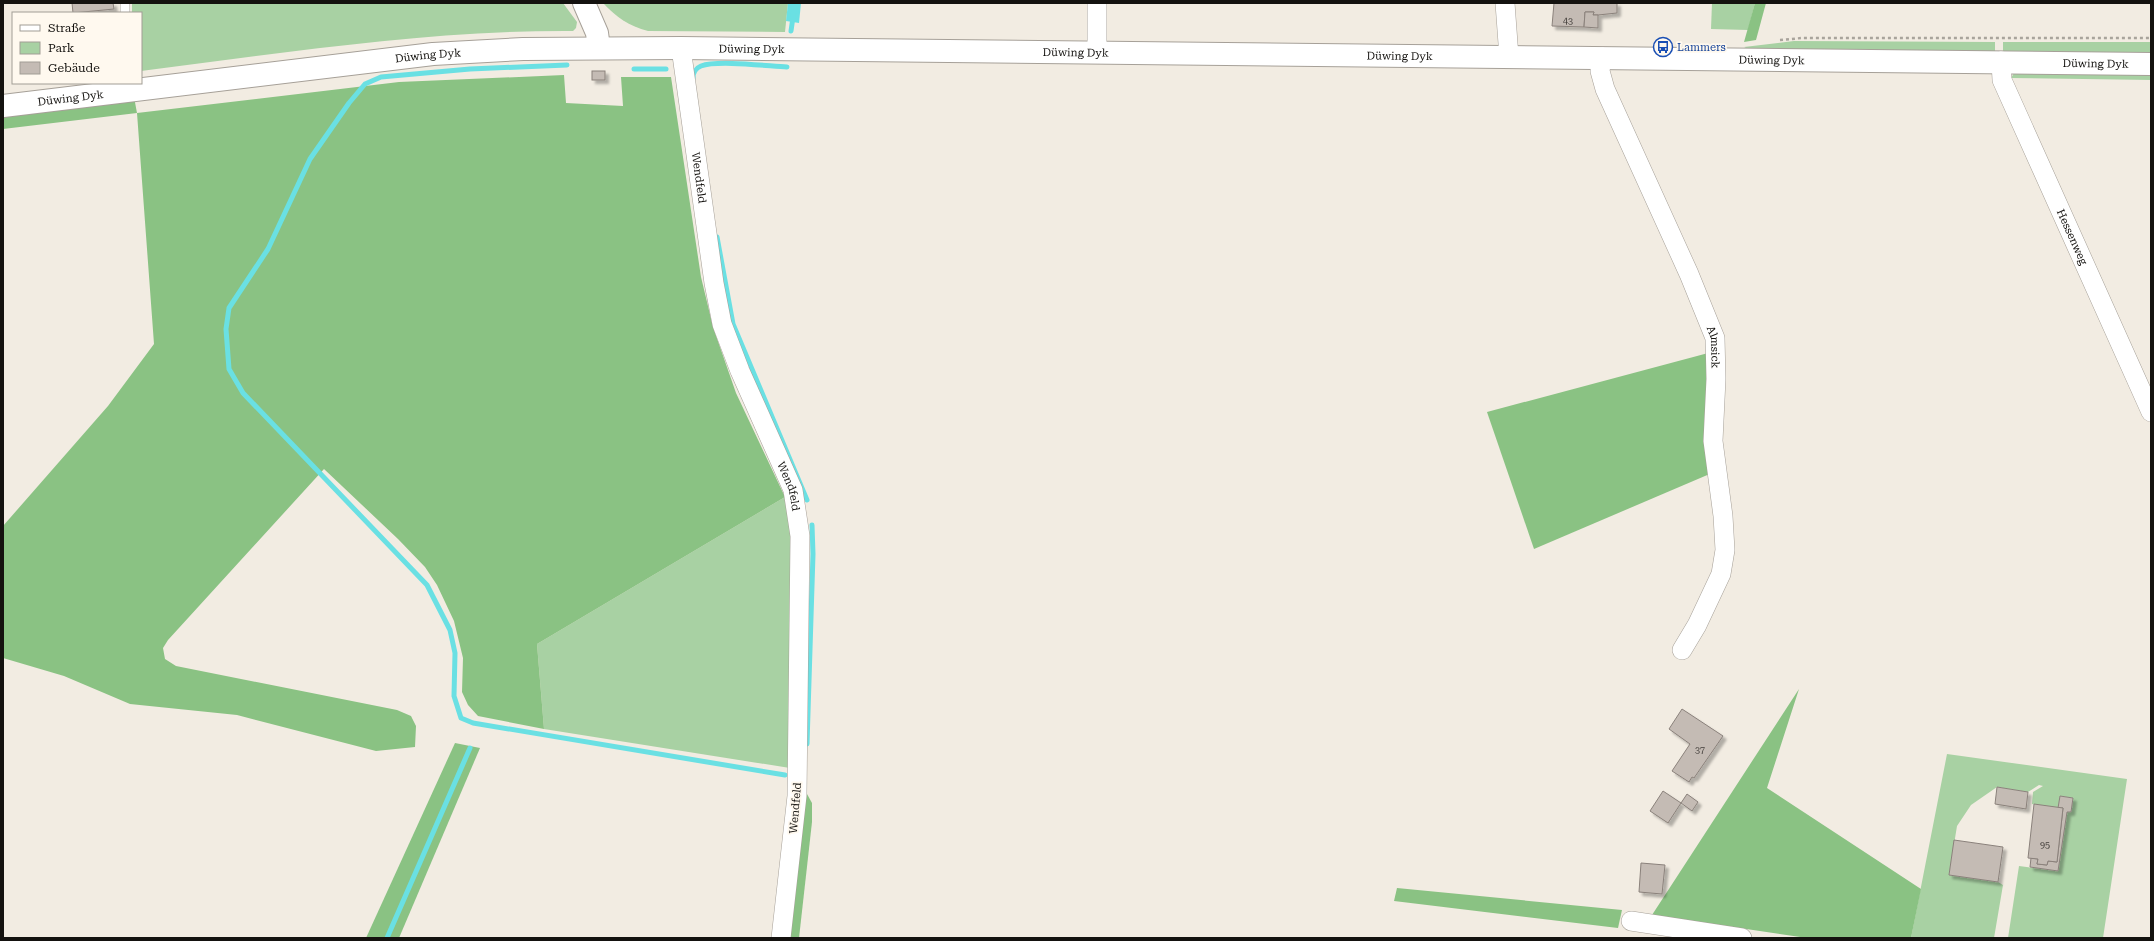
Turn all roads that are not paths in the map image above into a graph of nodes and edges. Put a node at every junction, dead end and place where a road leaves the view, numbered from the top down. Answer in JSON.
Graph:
{"nodes":[{"id":1,"x":584,"y":3,"type":"edge"},
{"id":2,"x":1096,"y":3,"type":"edge"},
{"id":3,"x":1505,"y":3,"type":"edge"},
{"id":4,"x":599,"y":48,"type":"junction"},
{"id":5,"x":681,"y":48,"type":"junction"},
{"id":6,"x":1097,"y":52,"type":"junction"},
{"id":7,"x":1509,"y":57,"type":"junction"},
{"id":8,"x":1602,"y":57,"type":"junction"},
{"id":9,"x":2001,"y":61,"type":"junction"},
{"id":10,"x":2151,"y":64,"type":"edge"},
{"id":11,"x":125,"y":87,"type":"edge"},
{"id":12,"x":3,"y":106,"type":"edge"},
{"id":13,"x":2151,"y":412,"type":"edge"},
{"id":14,"x":1682,"y":650,"type":"dead end"},
{"id":15,"x":1631,"y":921,"type":"dead end"},
{"id":16,"x":781,"y":938,"type":"edge"},
{"id":17,"x":1742,"y":938,"type":"edge"}],
"edges":[{"from":1,"to":4,"type":"street"},
{"from":2,"to":6,"type":"street"},
{"from":3,"to":7,"type":"street"},
{"from":4,"to":5,"type":"street","name":"Düwing Dyk"},
{"from":4,"to":11,"type":"street","name":"Düwing Dyk"},
{"from":5,"to":6,"type":"street","name":"Düwing Dyk"},
{"from":5,"to":16,"type":"street","name":"Wendfeld"},
{"from":6,"to":7,"type":"street","name":"Düwing Dyk"},
{"from":7,"to":8,"type":"street","name":"Düwing Dyk"},
{"from":8,"to":9,"type":"street","name":"Düwing Dyk"},
{"from":8,"to":14,"type":"street","name":"Almsick"},
{"from":9,"to":10,"type":"street","name":"Düwing Dyk"},
{"from":9,"to":13,"type":"street","name":"Hessenweg"},
{"from":11,"to":12,"type":"street","name":"Düwing Dyk"},
{"from":15,"to":17,"type":"street"}]}
